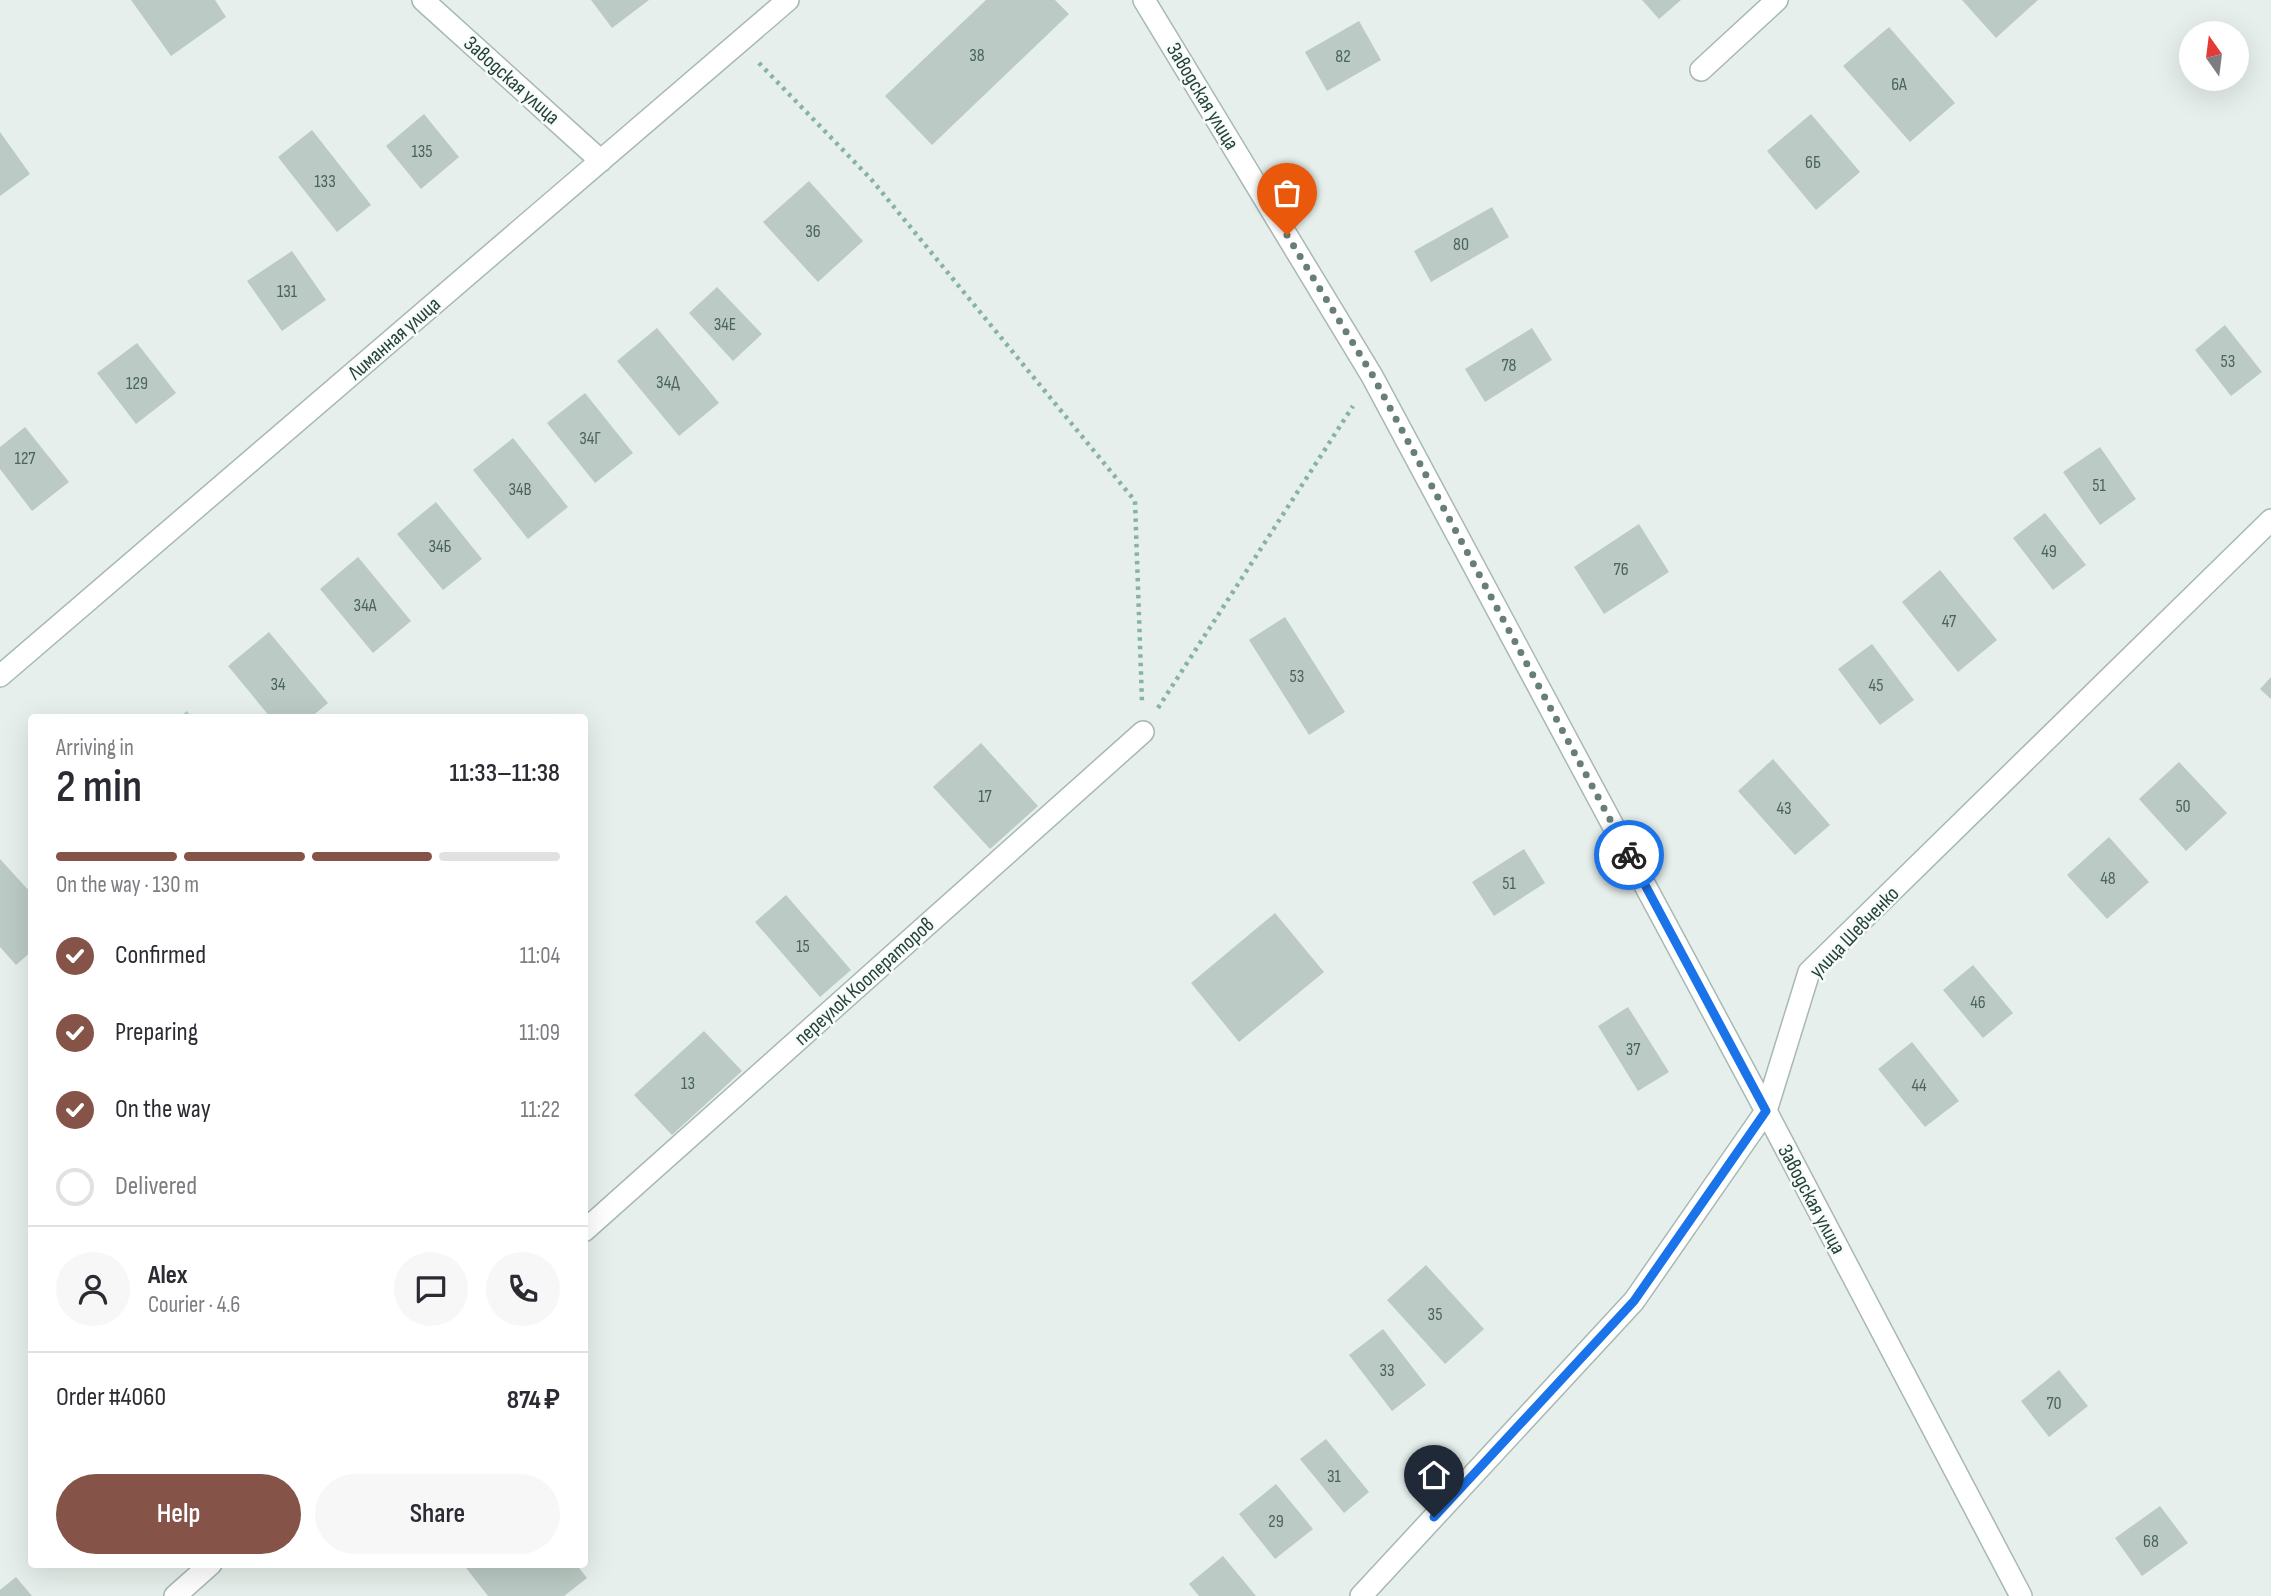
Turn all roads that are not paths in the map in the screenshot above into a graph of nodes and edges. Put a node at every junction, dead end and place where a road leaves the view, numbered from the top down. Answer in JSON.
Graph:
{"nodes":[{"id":1,"x":423,"y":0,"type":"edge"},
{"id":2,"x":788,"y":0,"type":"edge"},
{"id":3,"x":1144,"y":0,"type":"edge"},
{"id":4,"x":1777,"y":0,"type":"edge"},
{"id":5,"x":1701,"y":70,"type":"dead end"},
{"id":6,"x":600,"y":161,"type":"junction"},
{"id":7,"x":2271,"y":520,"type":"edge"},
{"id":8,"x":0,"y":676,"type":"edge"},
{"id":9,"x":1143,"y":732,"type":"road end"},
{"id":10,"x":1766,"y":1111,"type":"junction"},
{"id":11,"x":588,"y":1227,"type":"edge"},
{"id":12,"x":206,"y":1568,"type":"edge"},
{"id":13,"x":175,"y":1596,"type":"edge"},
{"id":14,"x":1361,"y":1596,"type":"edge"},
{"id":15,"x":2021,"y":1596,"type":"edge"}],
"edges":[{"from":1,"to":6,"type":"street","name":"Заводская улица"},
{"from":2,"to":6,"type":"street","name":"Лиманная улица"},
{"from":3,"to":10,"type":"street","name":"Заводская улица"},
{"from":4,"to":5,"type":"street"},
{"from":6,"to":8,"type":"street","name":"Лиманная улица"},
{"from":7,"to":10,"type":"street","name":"улица Шевченко"},
{"from":9,"to":11,"type":"street","name":"переулок Кооператоров"},
{"from":10,"to":14,"type":"street","name":"улица Шевченко"},
{"from":10,"to":15,"type":"street","name":"Заводская улица"},
{"from":12,"to":13,"type":"street"}]}
